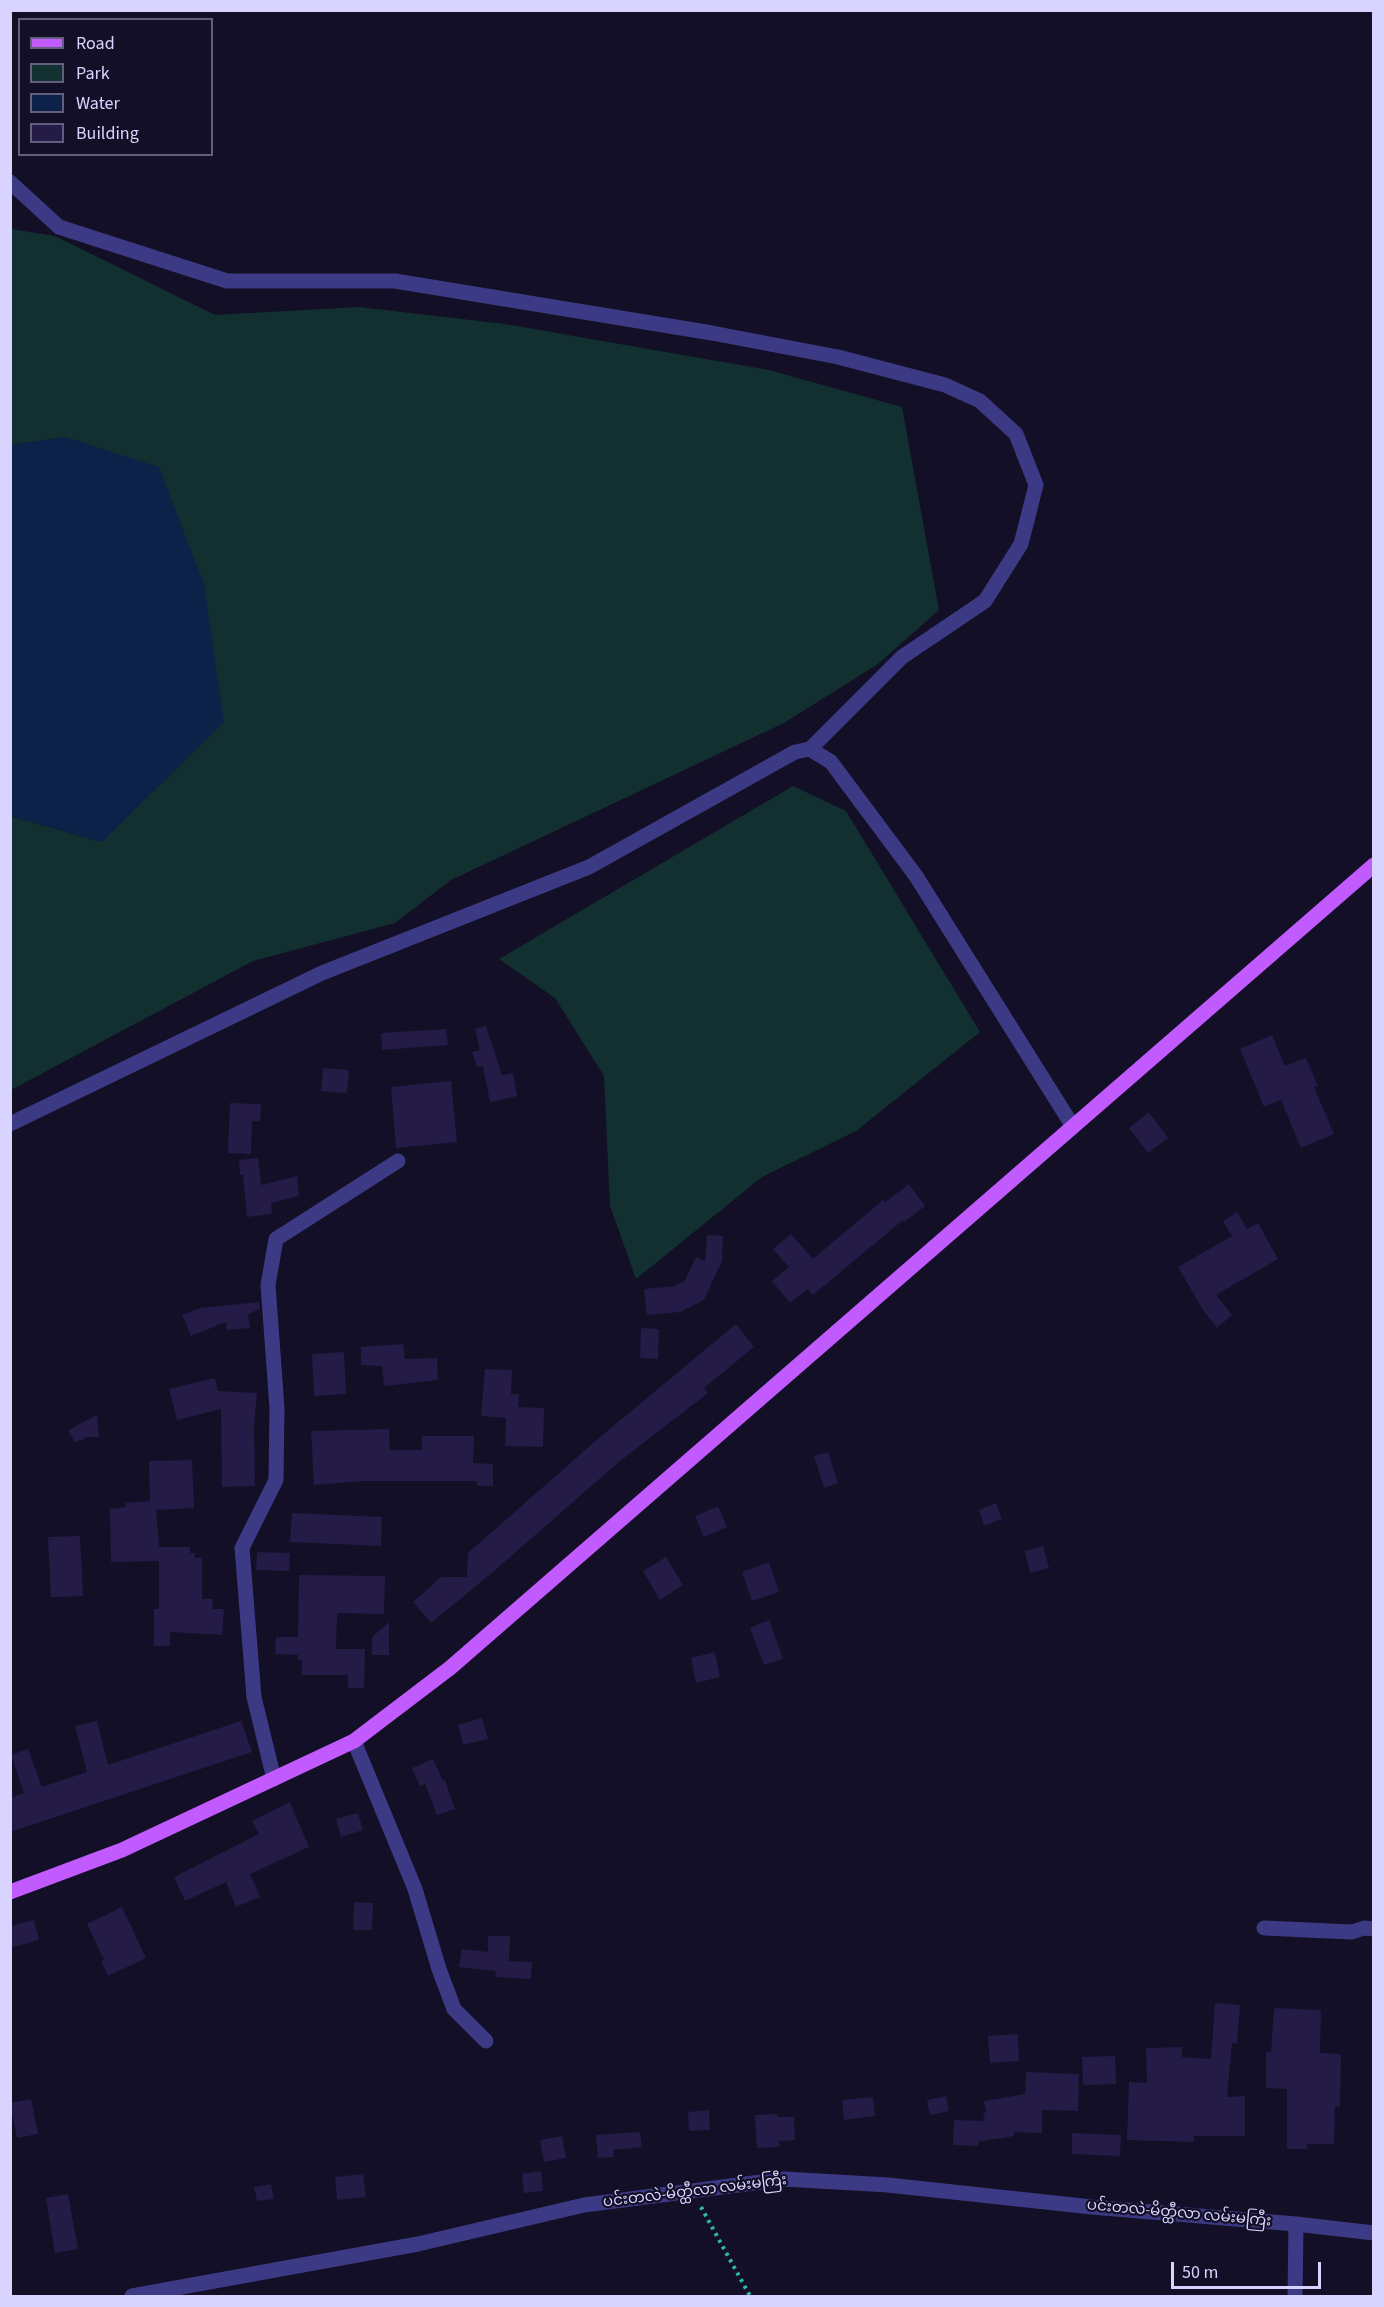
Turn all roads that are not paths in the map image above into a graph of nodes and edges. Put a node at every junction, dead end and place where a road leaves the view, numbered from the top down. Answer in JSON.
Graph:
{"nodes":[{"id":1,"x":10,"y":182,"type":"edge"},
{"id":2,"x":810,"y":749,"type":"junction"},
{"id":3,"x":1374,"y":865,"type":"edge"},
{"id":4,"x":10,"y":1124,"type":"edge"},
{"id":5,"x":1072,"y":1125,"type":"junction"},
{"id":6,"x":398,"y":1161,"type":"dead end"},
{"id":7,"x":354,"y":1741,"type":"junction"},
{"id":8,"x":274,"y":1779,"type":"junction"},
{"id":9,"x":10,"y":1892,"type":"edge"},
{"id":10,"x":1264,"y":1928,"type":"dead end"},
{"id":11,"x":1374,"y":1929,"type":"edge"},
{"id":12,"x":486,"y":2041,"type":"dead end"},
{"id":13,"x":1296,"y":2224,"type":"junction"},
{"id":14,"x":1374,"y":2233,"type":"edge"},
{"id":15,"x":132,"y":2296,"type":"edge"},
{"id":16,"x":1295,"y":2296,"type":"edge"}],
"edges":[{"from":1,"to":2,"type":"street"},
{"from":2,"to":4,"type":"street"},
{"from":2,"to":5,"type":"street"},
{"from":3,"to":5,"type":"main road"},
{"from":5,"to":7,"type":"main road"},
{"from":6,"to":8,"type":"street"},
{"from":7,"to":8,"type":"main road"},
{"from":7,"to":12,"type":"street"},
{"from":8,"to":9,"type":"main road"},
{"from":10,"to":11,"type":"street"},
{"from":13,"to":14,"type":"street","name":"ပင်းတလဲ-မိတ္ထီလာ လမ်းမကြီး"},
{"from":13,"to":15,"type":"street","name":"ပင်းတလဲ-မိတ္ထီလာ လမ်းမကြီး"},
{"from":13,"to":16,"type":"street"}]}
